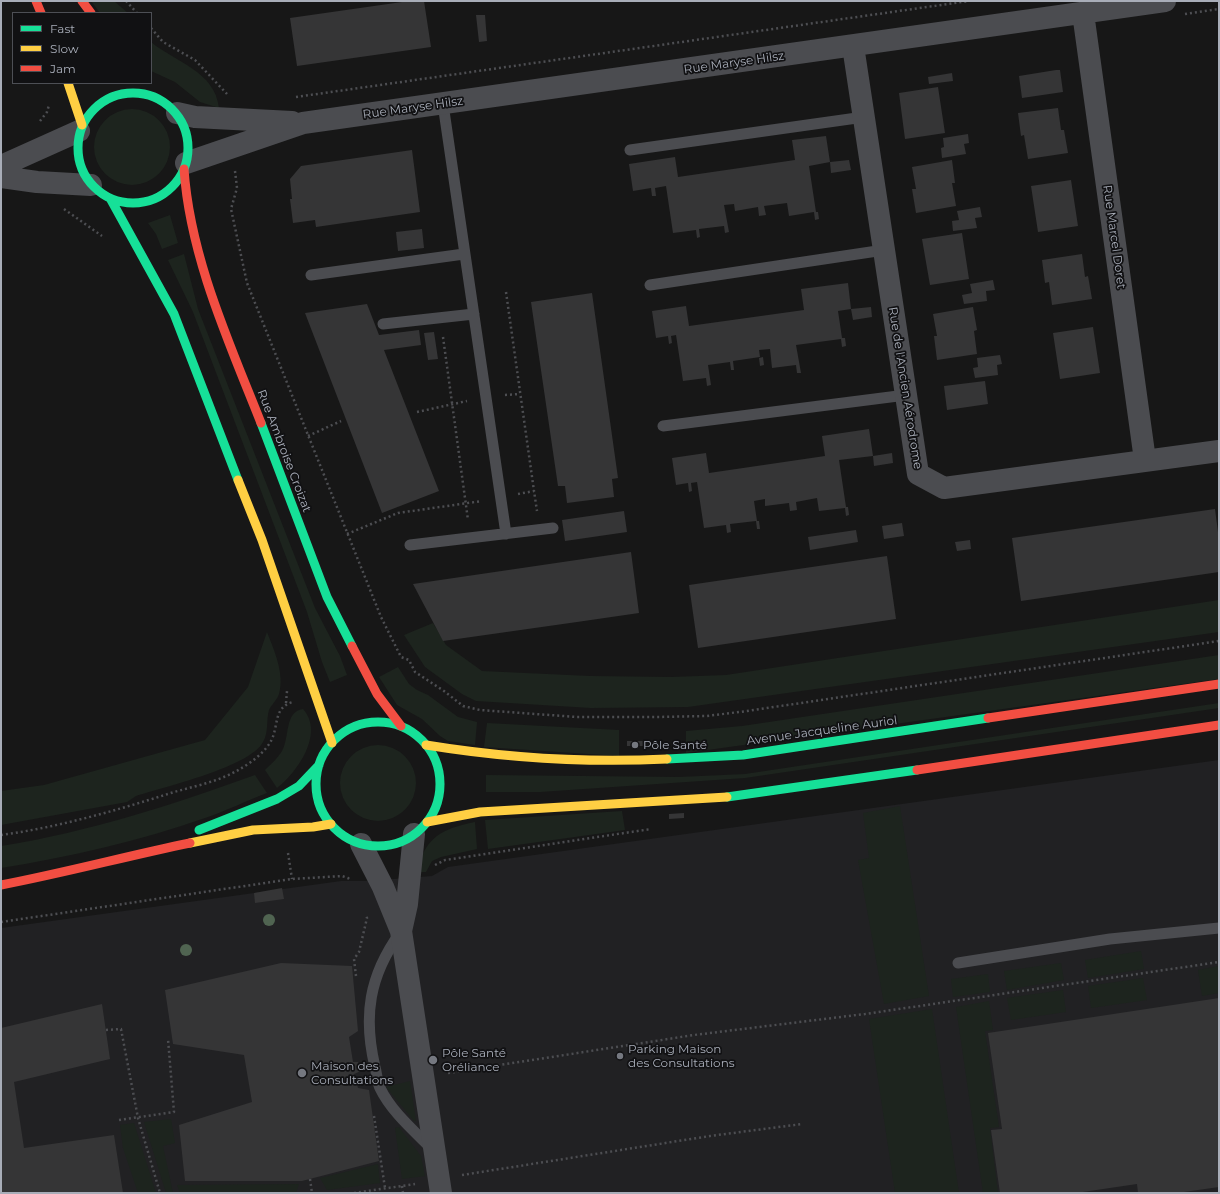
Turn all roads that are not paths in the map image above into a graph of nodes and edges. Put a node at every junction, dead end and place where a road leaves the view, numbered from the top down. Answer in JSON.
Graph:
{"nodes":[{"id":1,"x":36,"y":1,"type":"edge"},
{"id":2,"x":82,"y":1,"type":"edge"},
{"id":3,"x":1165,"y":1,"type":"edge"},
{"id":4,"x":41,"y":12,"type":"edge"},
{"id":5,"x":90,"y":12,"type":"edge"},
{"id":6,"x":1083,"y":13,"type":"junction"},
{"id":7,"x":853,"y":46,"type":"junction"},
{"id":8,"x":68,"y":84,"type":"edge"},
{"id":9,"x":149,"y":84,"type":"edge"},
{"id":10,"x":442,"y":104,"type":"junction"},
{"id":11,"x":170,"y":107,"type":"junction"},
{"id":12,"x":864,"y":117,"type":"junction"},
{"id":13,"x":303,"y":123,"type":"junction"},
{"id":14,"x":81,"y":128,"type":"junction"},
{"id":15,"x":630,"y":150,"type":"dead end"},
{"id":16,"x":1,"y":166,"type":"edge"},
{"id":17,"x":185,"y":166,"type":"junction"},
{"id":18,"x":1,"y":177,"type":"edge"},
{"id":19,"x":91,"y":185,"type":"junction"},
{"id":20,"x":110,"y":198,"type":"junction"},
{"id":21,"x":884,"y":250,"type":"junction"},
{"id":22,"x":464,"y":254,"type":"junction"},
{"id":23,"x":311,"y":275,"type":"dead end"},
{"id":24,"x":650,"y":285,"type":"dead end"},
{"id":25,"x":474,"y":314,"type":"junction"},
{"id":26,"x":383,"y":324,"type":"dead end"},
{"id":27,"x":906,"y":395,"type":"junction"},
{"id":28,"x":663,"y":426,"type":"dead end"},
{"id":29,"x":1219,"y":451,"type":"edge"},
{"id":30,"x":1144,"y":460,"type":"junction"},
{"id":31,"x":553,"y":528,"type":"dead end"},
{"id":32,"x":506,"y":534,"type":"junction"},
{"id":33,"x":410,"y":545,"type":"dead end"},
{"id":34,"x":1219,"y":684,"type":"edge"},
{"id":35,"x":400,"y":726,"type":"junction"},
{"id":36,"x":1219,"y":726,"type":"edge"},
{"id":37,"x":332,"y":743,"type":"junction"},
{"id":38,"x":426,"y":745,"type":"junction"},
{"id":39,"x":319,"y":765,"type":"junction"},
{"id":40,"x":331,"y":824,"type":"junction"},
{"id":41,"x":420,"y":828,"type":"junction"},
{"id":42,"x":361,"y":844,"type":"junction"},
{"id":43,"x":145,"y":852,"type":"junction"},
{"id":44,"x":1,"y":885,"type":"edge"},
{"id":45,"x":1219,"y":928,"type":"edge"},
{"id":46,"x":401,"y":931,"type":"junction"},
{"id":47,"x":958,"y":963,"type":"dead end"},
{"id":48,"x":434,"y":1151,"type":"junction"},
{"id":49,"x":441,"y":1193,"type":"edge"}],
"edges":[{"from":1,"to":4,"type":"main road"},
{"from":2,"to":5,"type":"main road"},
{"from":3,"to":6,"type":"street","name":"Rue Maryse Hilsz"},
{"from":6,"to":7,"type":"street","name":"Rue Maryse Hilsz"},
{"from":6,"to":30,"type":"street","name":"Rue Marcel Doret"},
{"from":7,"to":10,"type":"street","name":"Rue Maryse Hilsz"},
{"from":7,"to":12,"type":"street","name":"Rue de l'Ancien Aérodrome"},
{"from":8,"to":14,"type":"main road"},
{"from":9,"to":11,"type":"main road"},
{"from":10,"to":13,"type":"street","name":"Rue Maryse Hilsz"},
{"from":10,"to":22,"type":"lane"},
{"from":11,"to":13,"type":"street","name":"Rue Maryse Hilsz"},
{"from":11,"to":14,"type":"main road"},
{"from":11,"to":17,"type":"main road"},
{"from":12,"to":15,"type":"lane"},
{"from":12,"to":21,"type":"street","name":"Rue de l'Ancien Aérodrome"},
{"from":13,"to":17,"type":"street","name":"Rue Maryse Hilsz"},
{"from":14,"to":16,"type":"street"},
{"from":14,"to":19,"type":"main road"},
{"from":17,"to":20,"type":"main road"},
{"from":17,"to":35,"type":"main road","name":"Rue Ambroise Croizat"},
{"from":18,"to":19,"type":"street"},
{"from":19,"to":20,"type":"main road"},
{"from":20,"to":37,"type":"main road"},
{"from":21,"to":24,"type":"lane"},
{"from":21,"to":27,"type":"street","name":"Rue de l'Ancien Aérodrome"},
{"from":22,"to":23,"type":"lane"},
{"from":22,"to":25,"type":"lane"},
{"from":25,"to":26,"type":"lane"},
{"from":25,"to":32,"type":"lane"},
{"from":27,"to":28,"type":"lane"},
{"from":27,"to":30,"type":"street","name":"Rue de l'Ancien Aérodrome"},
{"from":29,"to":30,"type":"street","name":"Rue de l'Ancien Aérodrome"},
{"from":31,"to":32,"type":"lane"},
{"from":32,"to":33,"type":"lane"},
{"from":34,"to":38,"type":"main road","name":"Avenue Jacqueline Auriol"},
{"from":35,"to":37,"type":"main road"},
{"from":35,"to":38,"type":"main road"},
{"from":36,"to":41,"type":"main road"},
{"from":37,"to":39,"type":"main road"},
{"from":38,"to":41,"type":"main road"},
{"from":39,"to":40,"type":"main road"},
{"from":39,"to":43,"type":"main road"},
{"from":40,"to":42,"type":"main road"},
{"from":40,"to":43,"type":"main road"},
{"from":41,"to":42,"type":"main road"},
{"from":41,"to":46,"type":"street"},
{"from":42,"to":46,"type":"street"},
{"from":43,"to":44,"type":"main road"},
{"from":45,"to":47,"type":"lane"},
{"from":46,"to":48,"type":"street"},
{"from":46,"to":48,"type":"lane"},
{"from":48,"to":49,"type":"street"}]}
